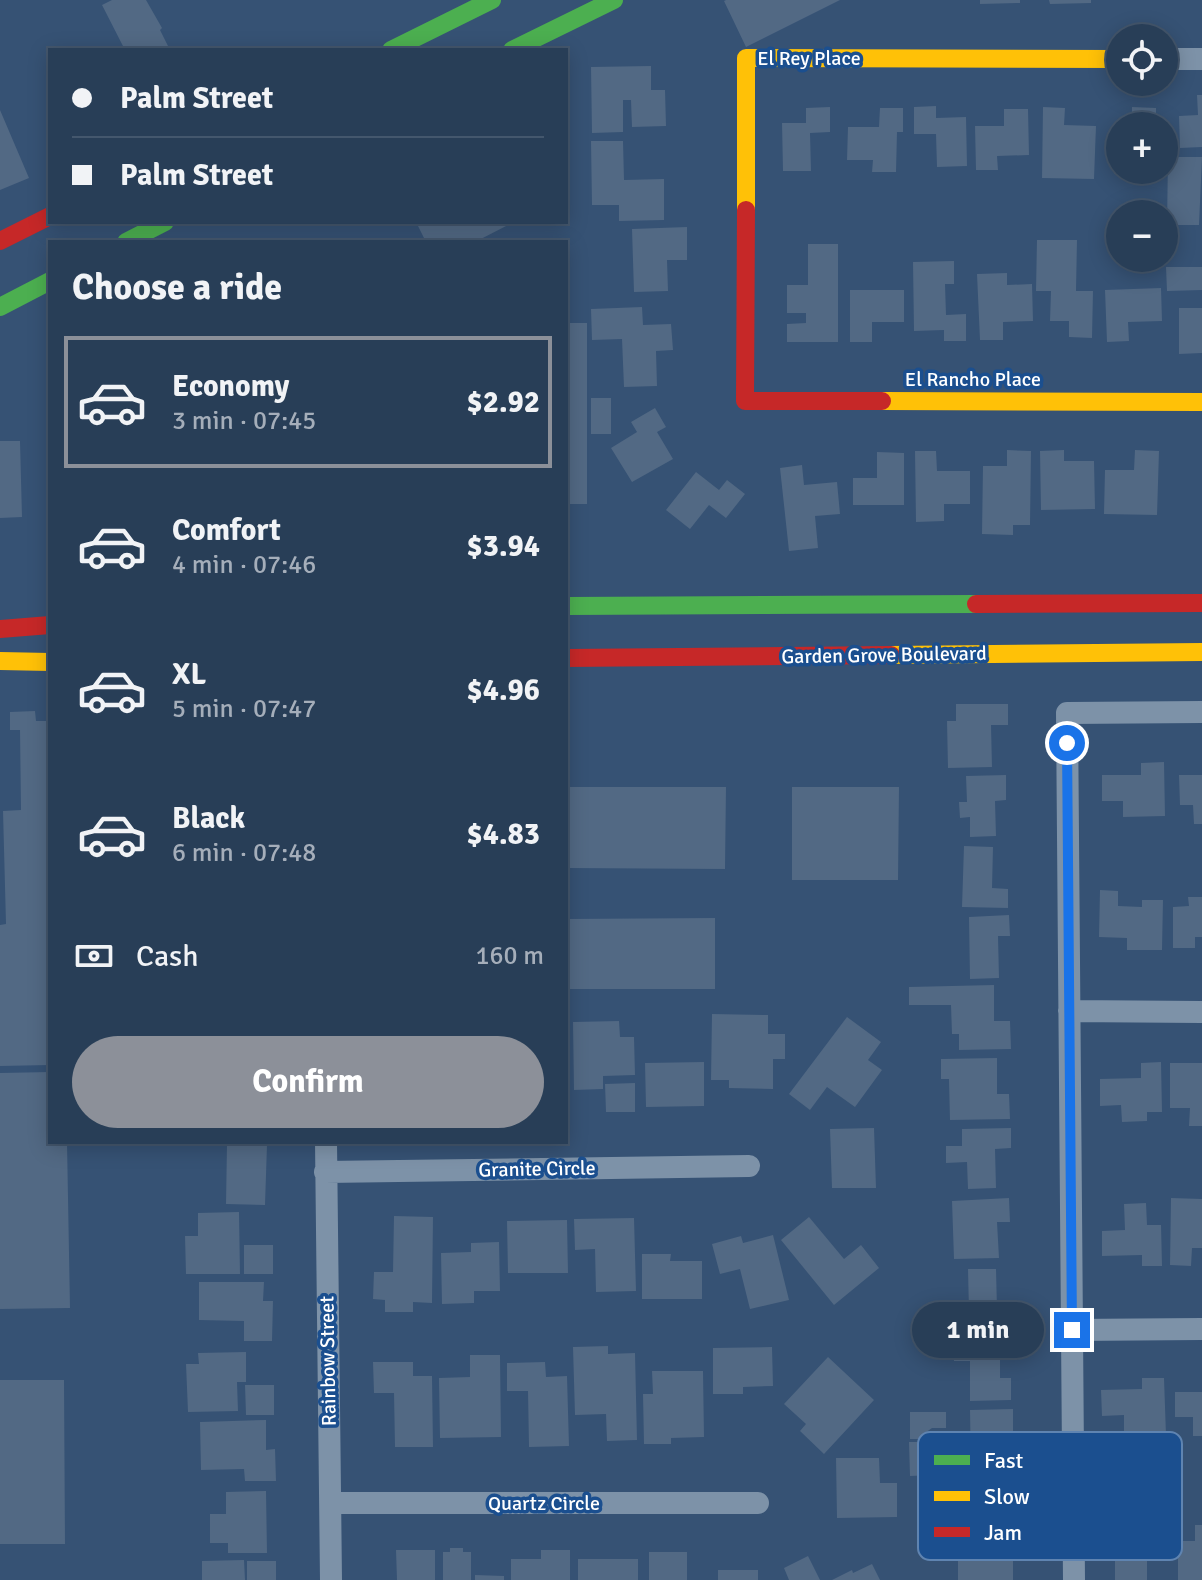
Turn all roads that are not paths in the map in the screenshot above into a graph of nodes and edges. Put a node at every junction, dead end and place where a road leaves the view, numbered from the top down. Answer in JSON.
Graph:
{"nodes":[{"id":1,"x":614,"y":0,"type":"edge"},
{"id":2,"x":495,"y":4,"type":"edge"},
{"id":3,"x":513,"y":44,"type":"edge"},
{"id":4,"x":396,"y":48,"type":"edge"},
{"id":5,"x":1106,"y":59,"type":"edge"},
{"id":6,"x":1178,"y":59,"type":"edge"},
{"id":7,"x":1202,"y":59,"type":"edge"},
{"id":8,"x":48,"y":217,"type":"edge"},
{"id":9,"x":161,"y":224,"type":"edge"},
{"id":10,"x":130,"y":240,"type":"edge"},
{"id":11,"x":0,"y":241,"type":"edge"},
{"id":12,"x":48,"y":282,"type":"edge"},
{"id":13,"x":0,"y":307,"type":"edge"},
{"id":14,"x":745,"y":401,"type":"joint"},
{"id":15,"x":1202,"y":402,"type":"edge"},
{"id":16,"x":1202,"y":603,"type":"edge"},
{"id":17,"x":568,"y":606,"type":"edge"},
{"id":18,"x":14,"y":609,"type":"dead end"},
{"id":19,"x":48,"y":609,"type":"edge"},
{"id":20,"x":48,"y":625,"type":"edge"},
{"id":21,"x":0,"y":629,"type":"edge"},
{"id":22,"x":1202,"y":652,"type":"edge"},
{"id":23,"x":568,"y":658,"type":"edge"},
{"id":24,"x":0,"y":661,"type":"edge"},
{"id":25,"x":48,"y":662,"type":"edge"},
{"id":26,"x":1202,"y":712,"type":"edge"},
{"id":27,"x":1069,"y":1011,"type":"junction"},
{"id":28,"x":1202,"y":1012,"type":"edge"},
{"id":29,"x":326,"y":1144,"type":"edge"},
{"id":30,"x":749,"y":1166,"type":"dead end"},
{"id":31,"x":325,"y":1172,"type":"junction"},
{"id":32,"x":1202,"y":1329,"type":"edge"},
{"id":33,"x":1072,"y":1330,"type":"junction"},
{"id":34,"x":1073,"y":1432,"type":"edge"},
{"id":35,"x":331,"y":1503,"type":"junction"},
{"id":36,"x":758,"y":1503,"type":"dead end"},
{"id":37,"x":1074,"y":1560,"type":"edge"},
{"id":38,"x":331,"y":1580,"type":"edge"},
{"id":39,"x":1074,"y":1580,"type":"edge"}],
"edges":[{"from":1,"to":3,"type":"main road"},
{"from":2,"to":4,"type":"main road"},
{"from":5,"to":14,"type":"main road","name":"El Rey Place"},
{"from":6,"to":7,"type":"street"},
{"from":8,"to":11,"type":"main road"},
{"from":9,"to":10,"type":"main road"},
{"from":12,"to":13,"type":"main road"},
{"from":14,"to":15,"type":"main road","name":"El Rancho Place"},
{"from":16,"to":17,"type":"main road"},
{"from":18,"to":19,"type":"main road"},
{"from":20,"to":21,"type":"main road"},
{"from":22,"to":23,"type":"main road","name":"Garden Grove Boulevard"},
{"from":24,"to":25,"type":"main road"},
{"from":26,"to":27,"type":"street"},
{"from":27,"to":28,"type":"street"},
{"from":27,"to":33,"type":"street"},
{"from":29,"to":31,"type":"street","name":"Rainbow Street"},
{"from":30,"to":31,"type":"street","name":"Granite Circle"},
{"from":31,"to":35,"type":"street","name":"Rainbow Street"},
{"from":32,"to":33,"type":"street"},
{"from":33,"to":34,"type":"street"},
{"from":35,"to":36,"type":"street","name":"Quartz Circle"},
{"from":35,"to":38,"type":"street","name":"Rainbow Street"},
{"from":37,"to":39,"type":"street"}]}
